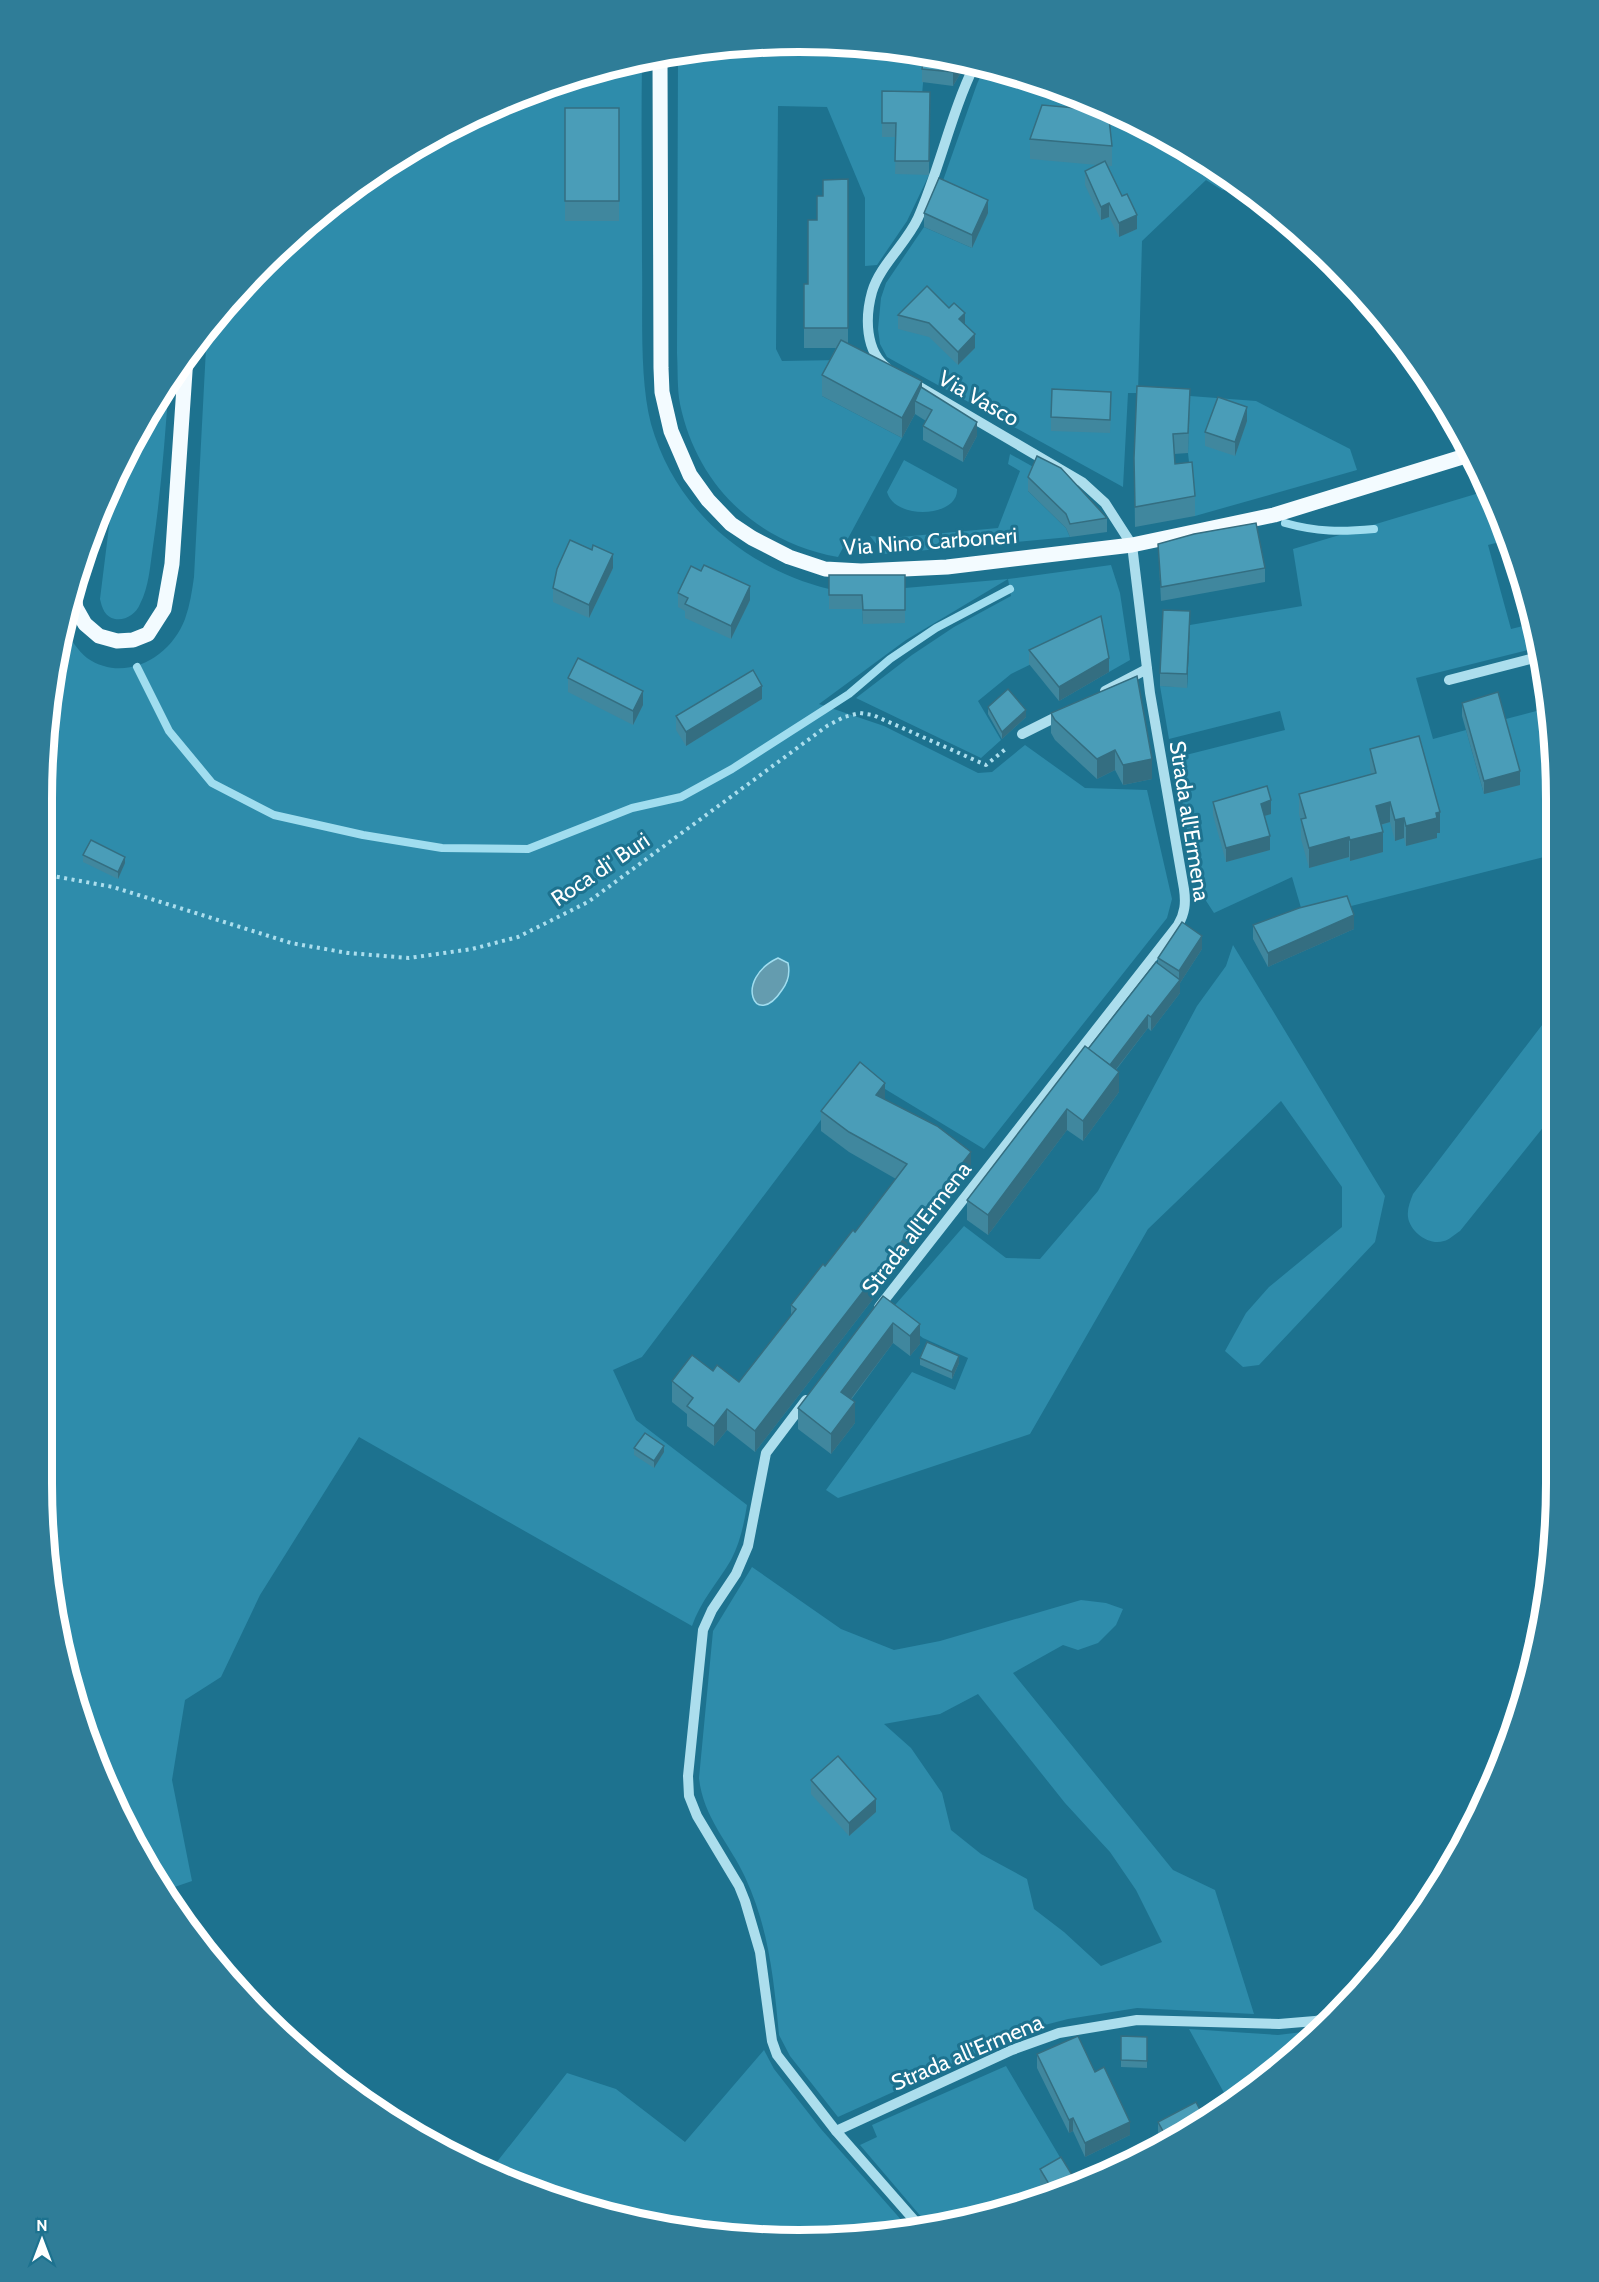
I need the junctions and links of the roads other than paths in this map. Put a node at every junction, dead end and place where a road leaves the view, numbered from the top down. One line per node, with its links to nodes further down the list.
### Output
1 (660, 66): 5 (main road, Via Nino Carboneri)
2 (971, 73): 5 (street, Via Vasco)
3 (185, 375): 6 (main road)
4 (1463, 457): 5 (main road, Via Nino Carboneri)
5 (1132, 545): 8 (street, Strada all'Ermena)
6 (77, 610)
7 (1533, 658): 9 (street)
8 (1147, 669): 10 (street); 13 (street, Strada all'Ermena)
9 (1449, 680)
10 (1097, 695)
11 (1067, 710): 12 (street)
12 (1022, 734)
13 (871, 1317)
14 (813, 1392): 16 (street)
15 (1318, 2020): 16 (street, Strada all'Ermena)
16 (836, 2132): 17 (street)
17 (914, 2220)

